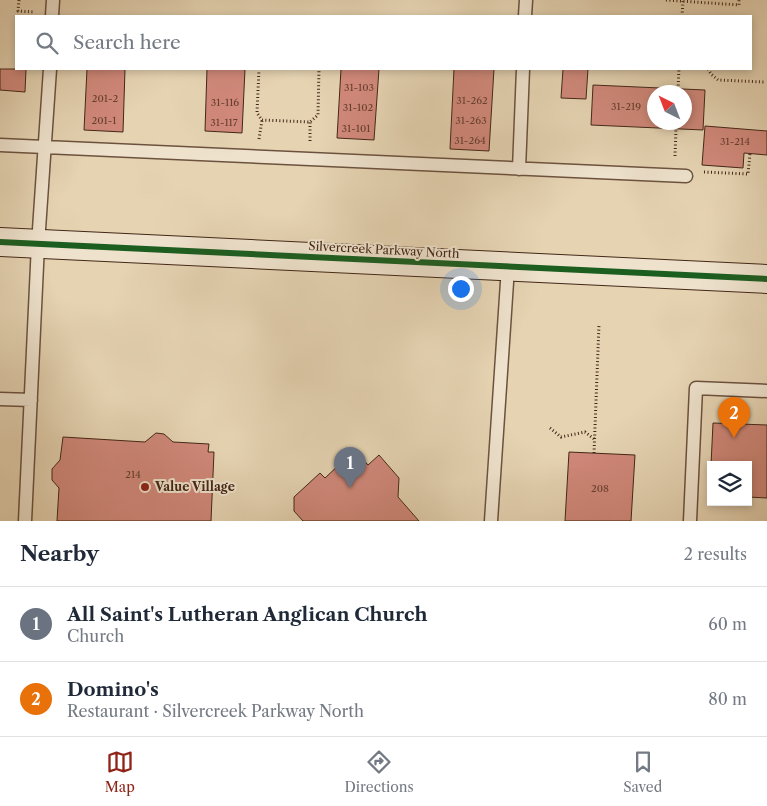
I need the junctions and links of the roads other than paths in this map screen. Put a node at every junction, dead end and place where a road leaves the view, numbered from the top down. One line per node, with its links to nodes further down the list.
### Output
1 (53, 0): 3 (lane)
2 (526, 0): 4 (lane)
3 (52, 15)
4 (525, 15)
5 (50, 70): 8 (lane)
6 (523, 70): 9 (lane)
7 (0, 145): 8 (lane)
8 (46, 147): 9 (lane); 12 (lane)
9 (519, 170): 10 (lane)
10 (680, 176)
11 (0, 242): 12 (main road, Silvercreek Parkway North)
12 (38, 244): 13 (main road, Silvercreek Parkway North); 17 (lane)
13 (508, 267): 14 (main road, Silvercreek Parkway North); 19 (lane)
14 (767, 279)
15 (767, 391): 20 (lane)
16 (0, 398): 17 (lane)
17 (31, 400): 18 (lane)
18 (25, 521)
19 (491, 521)
20 (690, 521)

